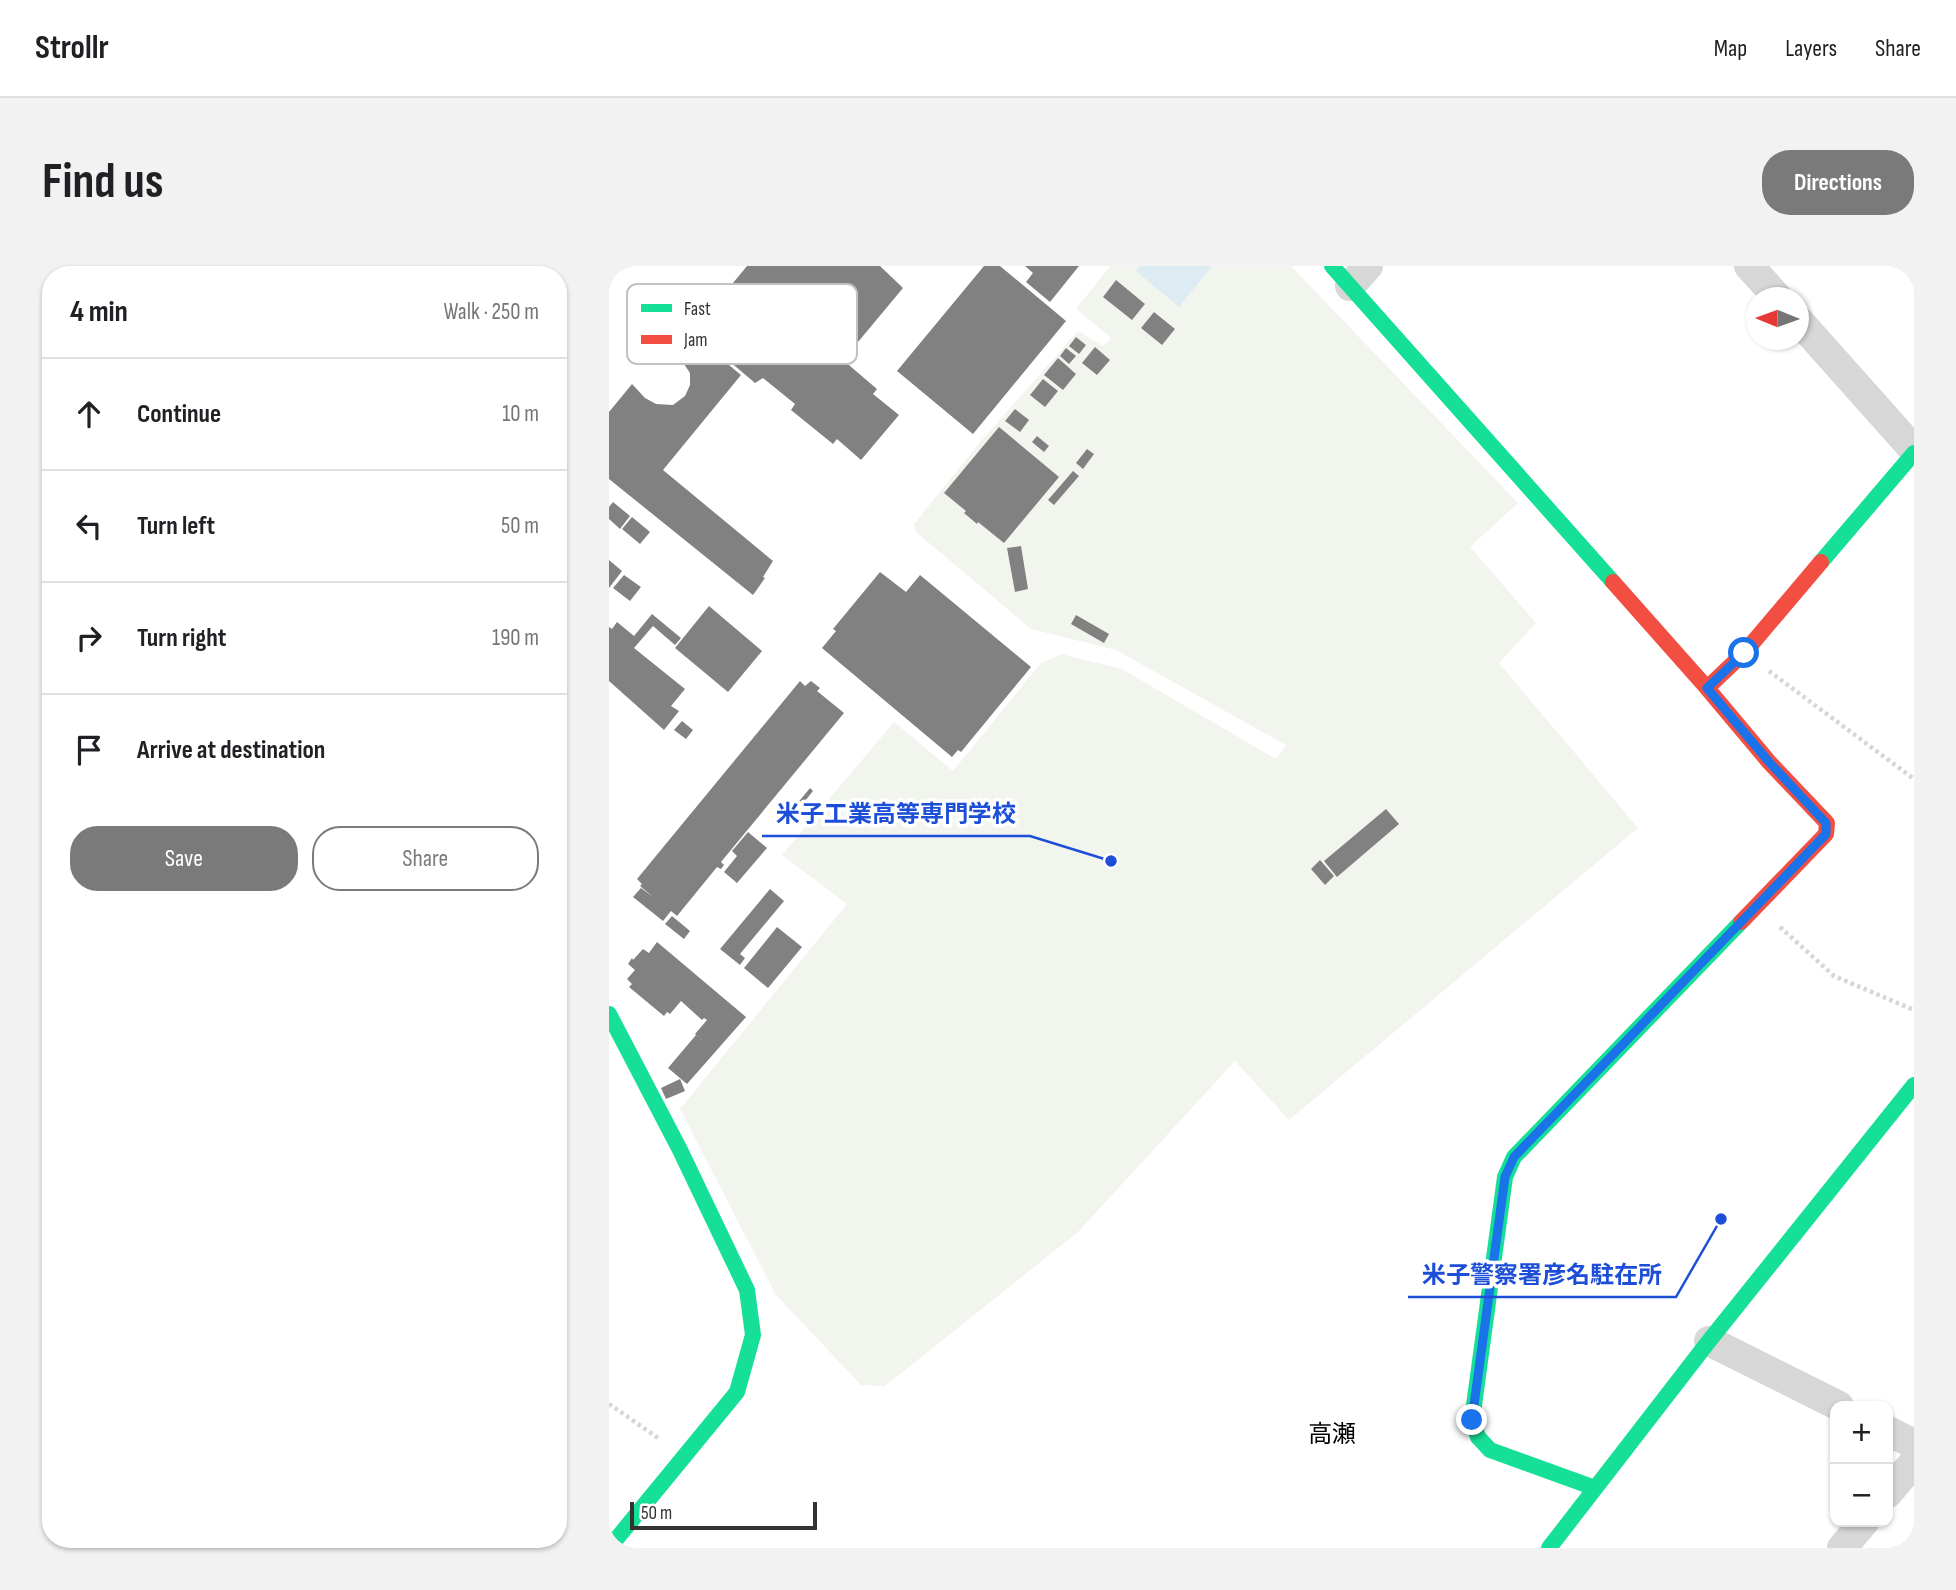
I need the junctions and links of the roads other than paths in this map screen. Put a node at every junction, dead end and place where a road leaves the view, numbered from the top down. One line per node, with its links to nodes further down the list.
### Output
1 (1749, 266): 3 (street)
2 (1350, 273): 6 (street)
3 (1767, 287)
4 (1809, 333): 5 (street)
5 (1914, 451): 6 (street)
6 (1707, 688): 15 (street)
7 (610, 1015): 18 (street)
8 (1910, 1097): 9 (street)
9 (1709, 1341): 10 (street); 15 (street)
10 (1830, 1402)
11 (1893, 1434): 12 (street)
12 (1914, 1444)
13 (1914, 1462): 14 (street)
14 (1893, 1487)
15 (1595, 1488): 17 (street)
16 (1860, 1527): 19 (street)
17 (1559, 1546)
18 (609, 1548)
19 (1842, 1548)

